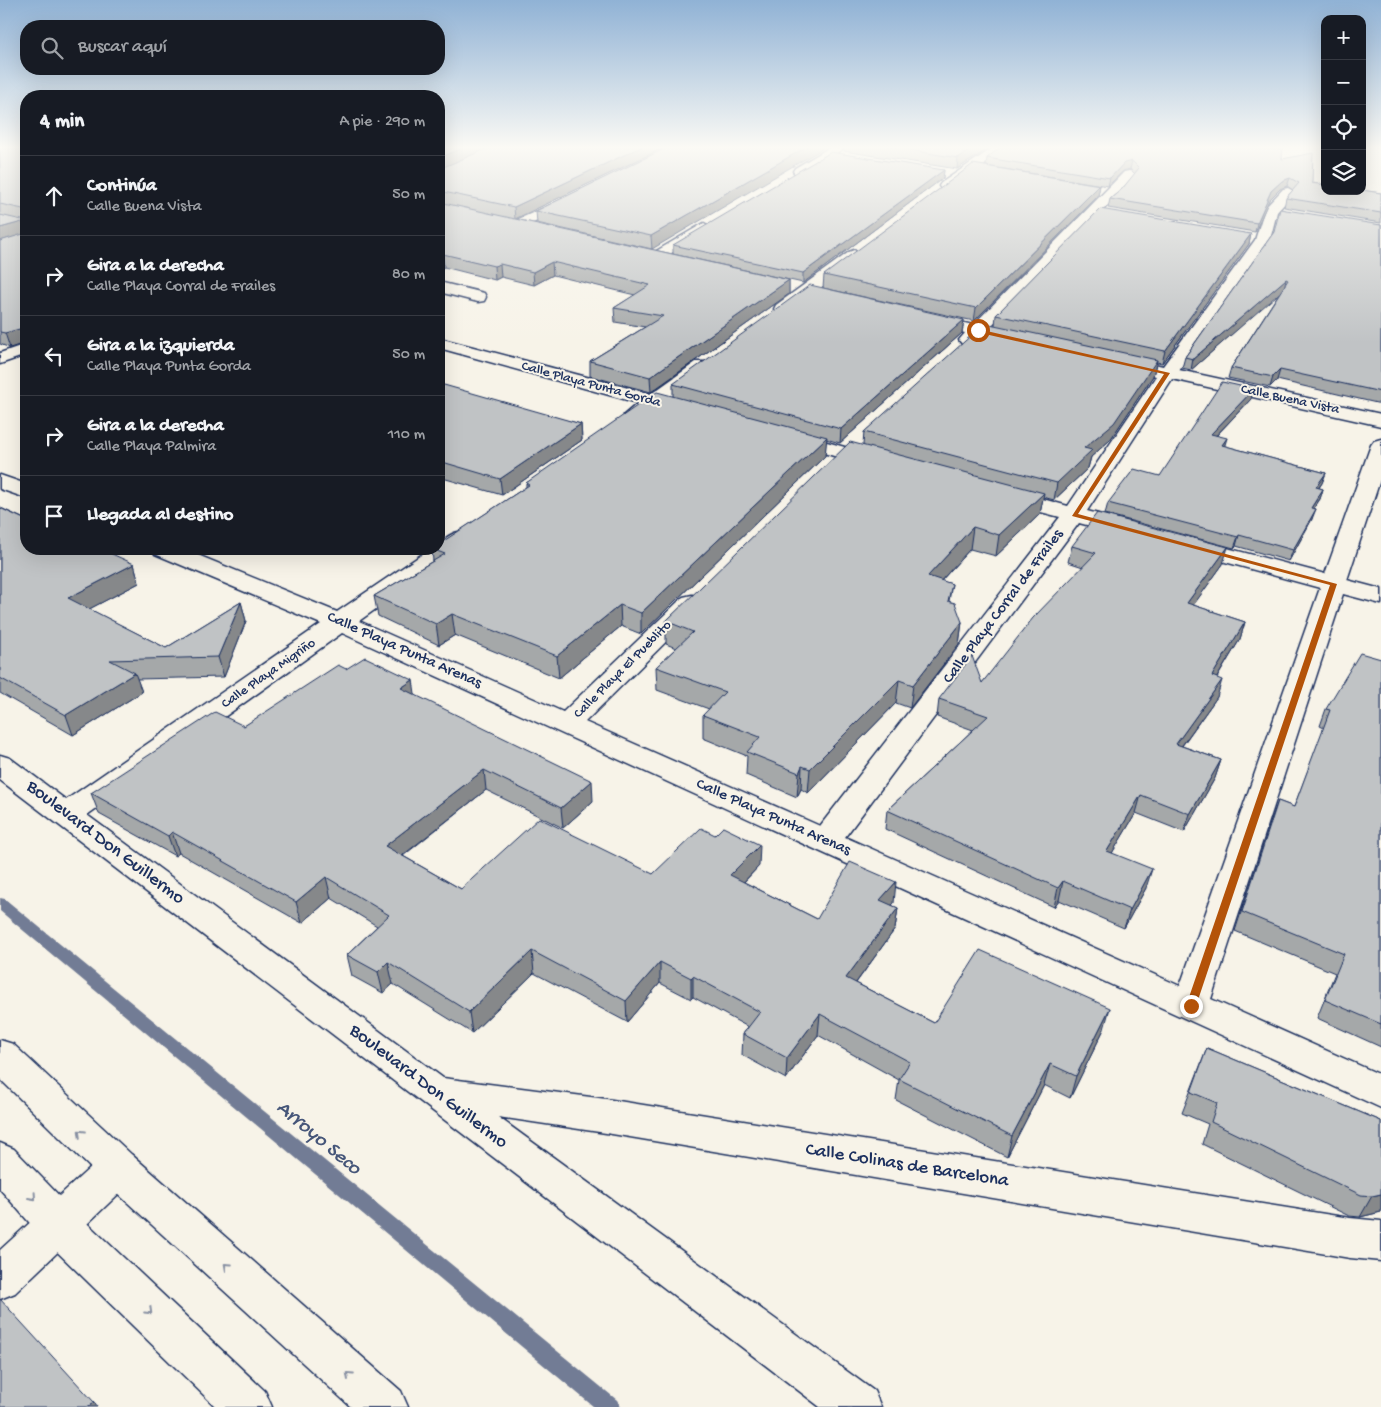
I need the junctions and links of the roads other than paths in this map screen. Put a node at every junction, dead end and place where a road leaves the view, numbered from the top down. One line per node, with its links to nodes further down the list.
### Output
1 (545, 212): 6 (street)
2 (1105, 212): 16 (street)
3 (1277, 212): 24 (street, Calle Playa Corral de Frailes)
4 (720, 218): 10 (street)
5 (500, 221): 6 (street)
6 (517, 225): 7 (street)
7 (544, 231)
8 (868, 245): 15 (street)
9 (635, 252): 10 (street)
10 (654, 257): 11 (street)
11 (682, 263)
12 (445, 288): 13 (street)
13 (478, 296)
14 (911, 315): 16 (street)
15 (766, 320)
16 (978, 330): 17 (street); 19 (street)
17 (1025, 341)
18 (445, 345): 25 (street, Calle Playa Punta Gorda)
19 (957, 350)
20 (20, 352): 23 (street)
21 (718, 355): 25 (street)
22 (1101, 358): 24 (street, Calle Buena Vista)
23 (0, 360)
24 (1167, 373): 27 (street, Calle Buena Vista); 35 (street, Calle Playa Corral de Frailes)
25 (654, 402): 26 (street, Calle Playa Punta Gorda); 28 (street)
26 (682, 409)
27 (1381, 420)
28 (614, 430)
29 (768, 432): 31 (street)
30 (1381, 445): 40 (street)
31 (901, 468)
32 (0, 481): 33 (street)
33 (20, 489)
34 (988, 491): 35 (street)
35 (1074, 514): 40 (street); 47 (street, Calle Playa Corral de Frailes)
36 (478, 526): 37 (street, Calle Playa Migriño)
37 (445, 550)
38 (178, 555): 43 (street, Calle Playa Punta Arenas)
39 (437, 555): 43 (street, Calle Playa Migriño)
40 (1334, 584): 42 (street); 48 (street)
41 (709, 585): 44 (street, Calle Playa El Pueblito)
42 (1381, 597)
43 (342, 623): 44 (street, Calle Playa Punta Arenas); 46 (street, Calle Playa Migriño)
44 (567, 724): 47 (street, Calle Playa Punta Arenas)
45 (0, 765): 46 (street, Boulevard Don Guillermo)
46 (67, 814): 50 (street, Boulevard Don Guillermo)
47 (825, 841): 48 (street, Calle Playa Punta Arenas)
48 (1191, 1006): 51 (street, Calle Playa Punta Arenas)
49 (0, 1055): 53 (street, one-way to 49)
50 (434, 1092): 55 (street, Calle Colinas de Barcelona); 59 (street, Boulevard Don Guillermo)
51 (1381, 1092)
52 (0, 1161): 54 (street, one-way to 54)
53 (118, 1168): 54 (street); 58 (street, one-way to 53)
54 (57, 1223): 56 (street); 57 (street, one-way to 57)
55 (1381, 1241)
56 (0, 1278)
57 (249, 1407)
58 (385, 1407)
59 (858, 1407)

